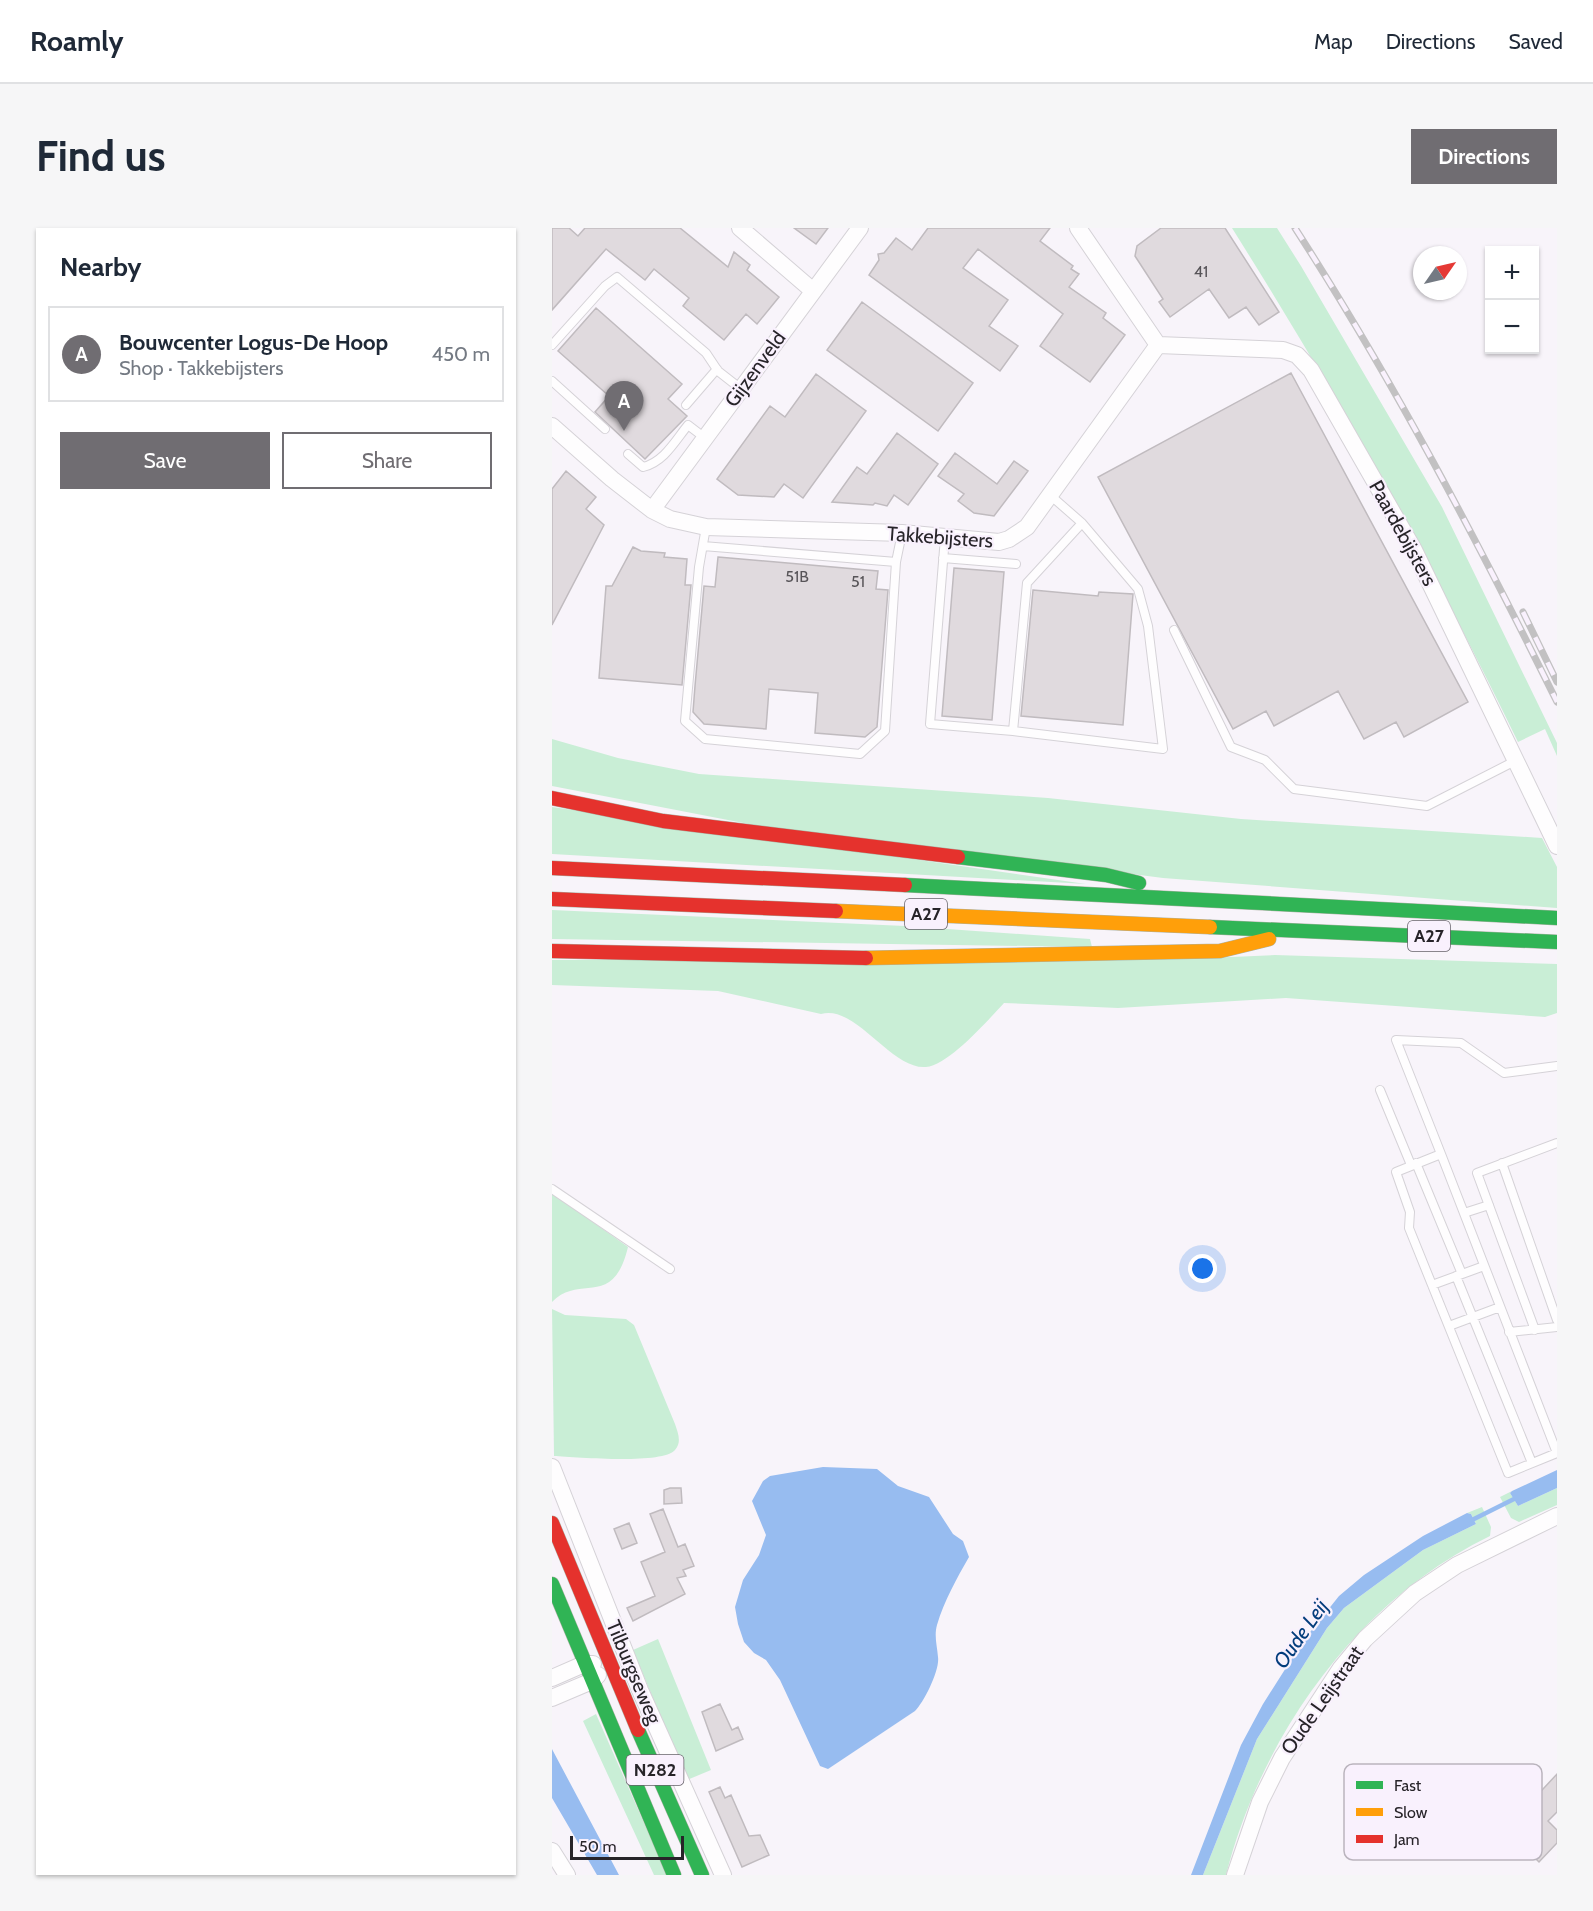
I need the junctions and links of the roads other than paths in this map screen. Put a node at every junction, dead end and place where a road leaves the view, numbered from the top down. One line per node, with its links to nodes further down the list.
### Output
1 (740, 228): 4 (street)
2 (860, 228): 4 (street, Gijzenveld)
3 (1078, 228): 6 (street)
4 (812, 290): 9 (street, Gijzenveld)
5 (552, 345): 7 (lane)
6 (1158, 345): 15 (street, Takkebijsters); 27 (street, Paardebijsters)
7 (717, 369): 9 (lane); 10 (lane)
8 (552, 381): 12 (lane)
9 (741, 388): 13 (street, Gijzenveld)
10 (686, 405)
11 (552, 426): 16 (street, Takkebijsters)
12 (605, 429)
13 (705, 438): 14 (lane); 16 (street, Gijzenveld)
14 (628, 454)
15 (1050, 495): 17 (lane); 20 (street, Takkebijsters)
16 (652, 510): 18 (street, Takkebijsters)
17 (1082, 523): 26 (lane); 26 (lane)
18 (706, 527): 19 (street, Takkebijsters); 21 (lane)
19 (902, 533): 20 (street, Takkebijsters); 23 (lane)
20 (945, 537): 22 (lane)
21 (703, 546): 23 (lane); 23 (lane)
22 (943, 558): 24 (lane); 26 (lane)
23 (896, 562)
24 (1016, 564)
25 (1174, 630): 27 (lane)
26 (1013, 731)
27 (1518, 760): 29 (street, Paardebijsters)
28 (552, 798): 32 (main road, A27)
29 (1557, 846)
30 (552, 868): 32 (main road, A27)
31 (552, 899): 34 (main road, A27)
32 (1224, 902): 33 (main road, A27)
33 (1557, 918)
34 (1301, 931): 35 (main road, A27); 36 (main road, A27)
35 (1557, 942)
36 (552, 951)
37 (1557, 1065): 40 (lane)
38 (1380, 1090): 42 (lane)
39 (1557, 1143): 41 (lane)
40 (1441, 1154): 42 (lane); 45 (lane)
41 (1502, 1163): 44 (lane); 50 (lane)
42 (1414, 1164): 48 (lane); 49 (lane)
43 (552, 1189): 47 (lane)
44 (1489, 1205): 45 (lane); 56 (lane)
45 (1464, 1214): 46 (lane)
46 (1484, 1266): 48 (lane); 51 (lane)
47 (670, 1269)
48 (1459, 1275): 49 (lane); 52 (lane)
49 (1432, 1285): 54 (lane)
50 (1554, 1300): 53 (lane)
51 (1500, 1307): 52 (lane); 57 (lane)
52 (1473, 1317): 54 (lane); 58 (lane)
53 (1557, 1320)
54 (1449, 1326): 58 (lane)
55 (1557, 1327): 56 (lane)
56 (1535, 1330): 57 (lane)
57 (1509, 1332): 58 (lane)
58 (1532, 1463)
59 (552, 1467): 72 (street, Tilburgseweg)
60 (1557, 1516): 73 (street, Oude Leijstraat)
61 (552, 1524): 64 (main road, Tilburgseweg / N282)
62 (552, 1584): 63 (main road, N282)
63 (584, 1664): 64 (street); 65 (street); 66 (main road, N282)
64 (609, 1664): 66 (street); 71 (main road, Tilburgseweg / N282)
65 (552, 1678)
66 (592, 1681): 67 (street); 70 (main road, N282)
67 (552, 1698)
68 (552, 1851): 69 (street)
69 (567, 1875)
70 (674, 1875)
71 (702, 1875)
72 (723, 1875)
73 (1235, 1875)

